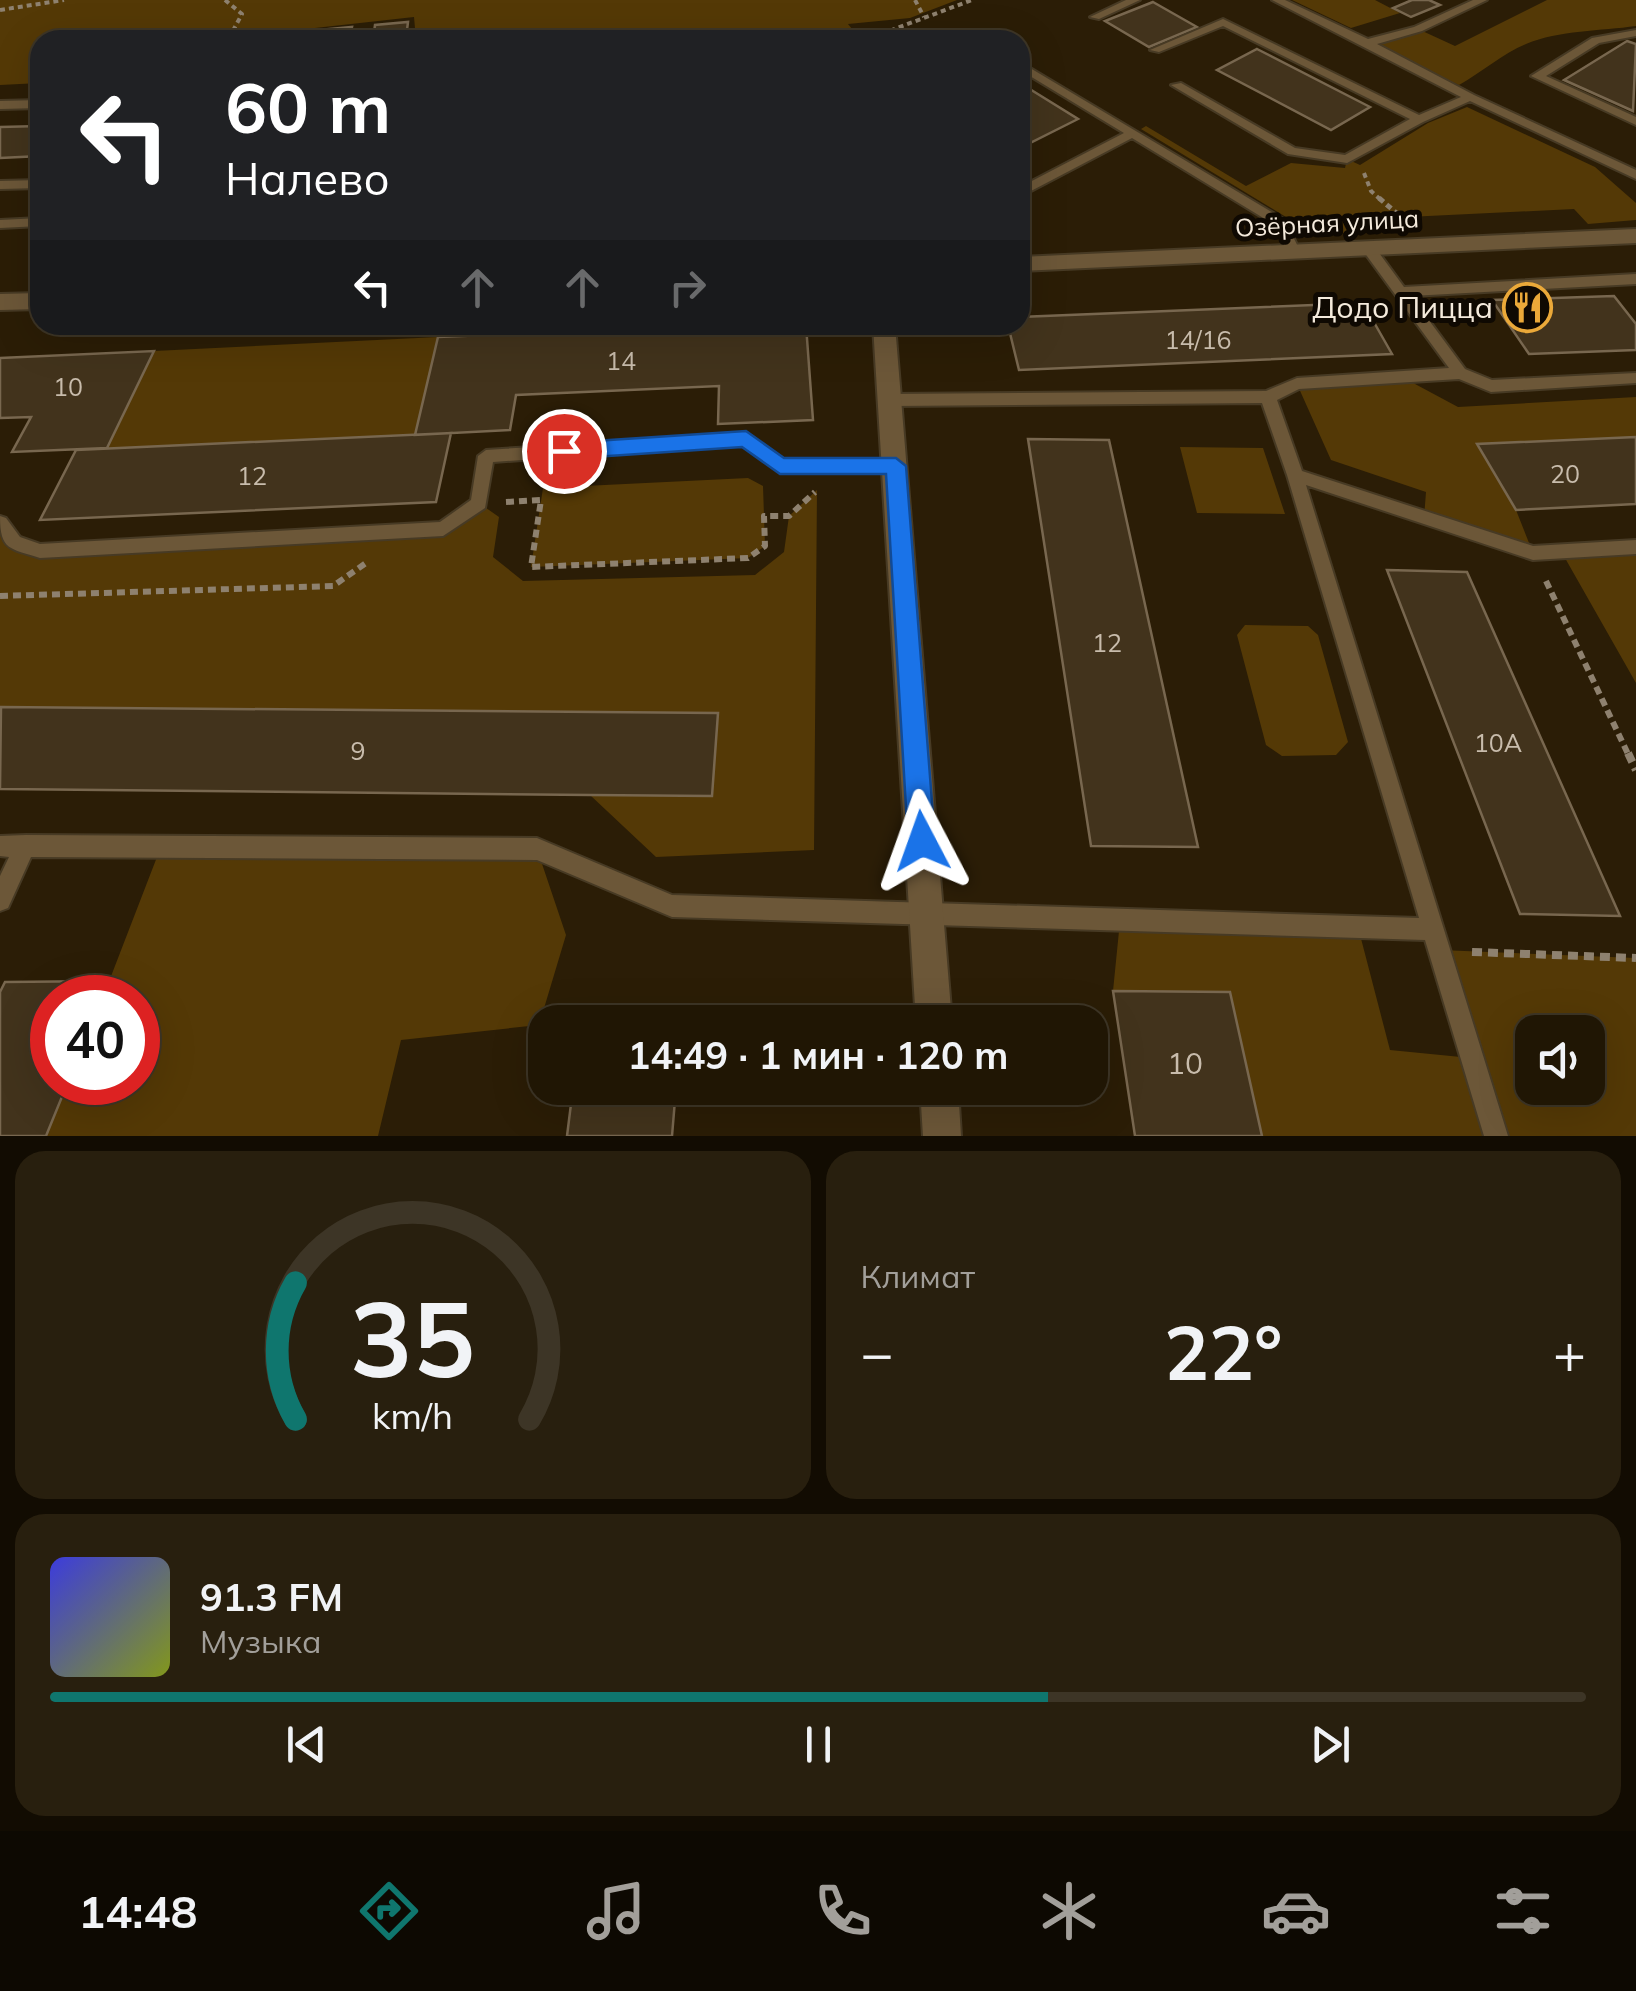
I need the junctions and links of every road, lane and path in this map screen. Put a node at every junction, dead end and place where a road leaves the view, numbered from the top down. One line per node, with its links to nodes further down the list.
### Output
1 (64, 0): 8 (path)
2 (225, 0): 11 (path)
3 (915, 0): 9 (path)
4 (972, 0): 9 (path)
5 (1135, 0): 10 (lane)
6 (1277, 0): 14 (lane)
7 (1482, 0): 14 (lane)
8 (0, 10)
9 (924, 17): 12 (path)
10 (1095, 17)
11 (233, 30)
12 (890, 30)
13 (1636, 33): 22 (lane)
14 (1367, 43): 18 (lane)
15 (1155, 50): 21 (lane)
16 (1030, 71): 23 (lane)
17 (1177, 86): 24 (lane)
18 (1470, 97): 21 (lane); 25 (lane)
19 (30, 104): 20 (lane)
20 (0, 106)
21 (1419, 119): 24 (lane)
22 (1636, 121)
23 (1133, 133): 28 (lane); 34 (lane)
24 (1347, 160): 29 (path)
25 (1636, 175)
26 (30, 184): 27 (lane)
27 (0, 186)
28 (1030, 187)
29 (1401, 217)
30 (30, 222): 31 (lane)
31 (0, 224)
32 (1636, 236): 33 (street, Озёрная улица)
33 (1369, 249): 34 (street, Озёрная улица); 37 (lane)
34 (1294, 253): 35 (street, Озёрная улица)
35 (1030, 264)
36 (1636, 279): 37 (lane)
37 (1401, 292): 41 (lane)
38 (30, 301): 39 (street)
39 (0, 302)
40 (885, 335): 44 (street)
41 (1460, 373): 42 (lane); 43 (lane)
42 (1636, 378)
43 (1268, 397): 44 (lane); 47 (lane)
44 (891, 400): 46 (street)
45 (816, 466): 46 (lane); 48 (lane); 48 (path)
46 (896, 466): 58 (street)
47 (1295, 475): 51 (lane); 59 (lane)
48 (480, 504): 49 (lane)
49 (0, 523)
50 (1636, 547): 51 (lane)
51 (1533, 553): 54 (path)
52 (332, 586): 53 (path)
53 (0, 596)
54 (1636, 770)
55 (26, 845): 56 (lane); 57 (lane); 58 (lane)
56 (0, 846)
57 (0, 900)
58 (927, 916): 59 (lane); 61 (street)
59 (1436, 940): 60 (path); 64 (lane)
60 (1636, 958)
61 (933, 1005)
62 (940, 1105): 63 (street)
63 (942, 1136)
64 (1496, 1136)

